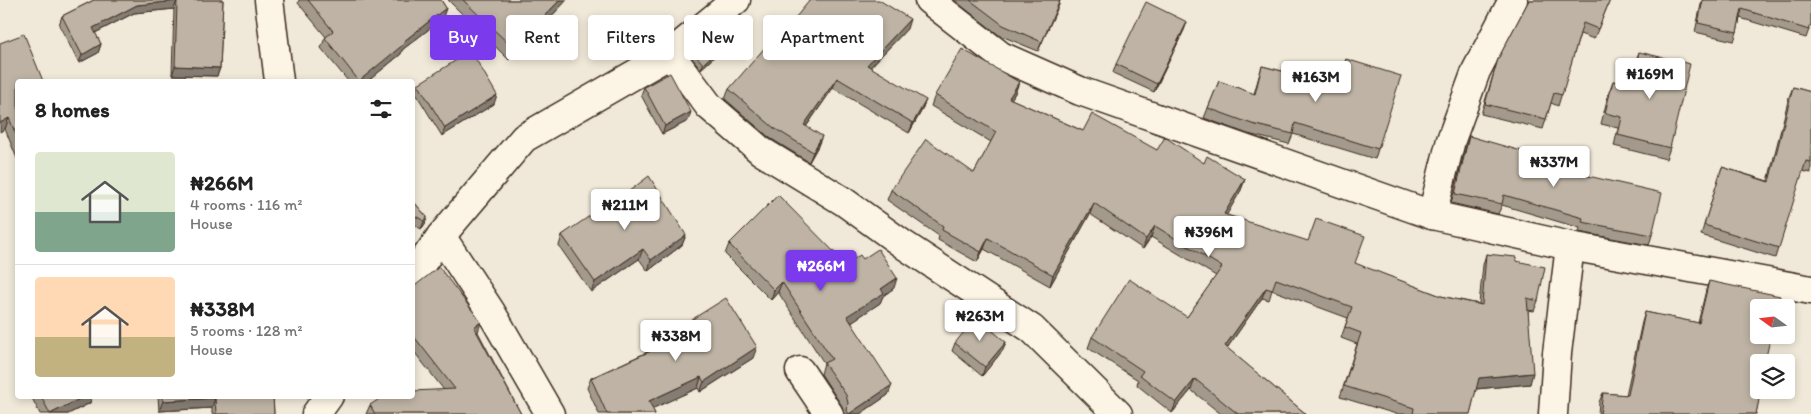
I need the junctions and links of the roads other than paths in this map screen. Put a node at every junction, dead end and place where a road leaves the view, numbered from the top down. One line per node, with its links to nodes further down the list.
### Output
1 (269, 0): 8 (street)
2 (736, 0): 5 (street)
3 (929, 0): 9 (street)
4 (1513, 0): 9 (street)
5 (674, 51)
6 (674, 59): 17 (street)
7 (660, 60): 10 (street)
8 (279, 79)
9 (1432, 215): 11 (street)
10 (442, 236): 12 (street); 15 (street)
11 (1570, 246): 13 (street); 18 (street)
12 (415, 273)
13 (1811, 290)
14 (800, 370): 16 (street)
15 (550, 414)
16 (829, 414)
17 (1118, 414)
18 (1553, 414)

